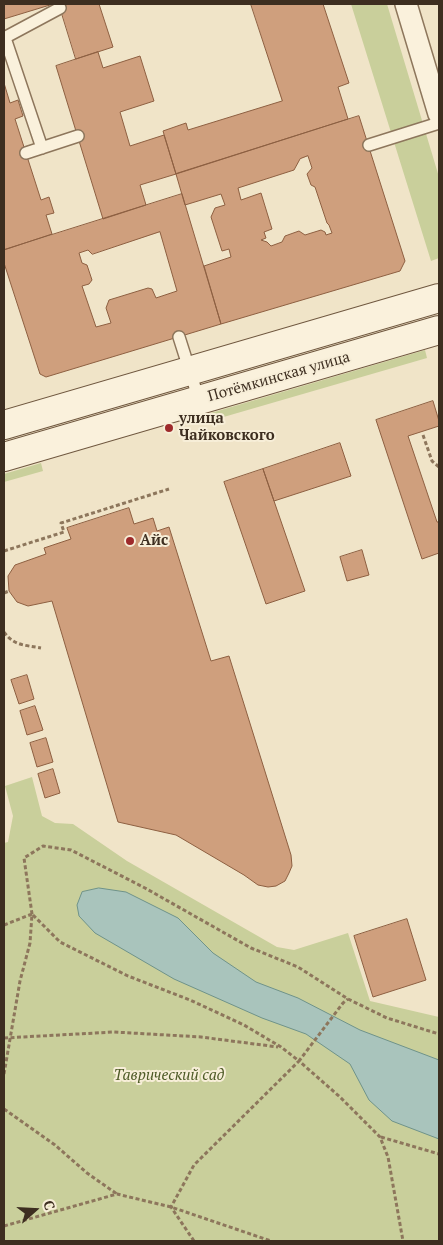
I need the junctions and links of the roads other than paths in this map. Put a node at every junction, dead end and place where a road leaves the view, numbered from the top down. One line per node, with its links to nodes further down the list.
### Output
1 (406, 4): 4 (street)
2 (60, 8): 3 (lane)
3 (5, 38): 9 (lane)
4 (436, 91): 5 (street)
5 (439, 114)
6 (439, 123): 8 (lane)
7 (78, 136): 9 (lane)
8 (369, 145)
9 (42, 148): 10 (lane)
10 (26, 153)
11 (439, 298): 14 (street, Потёмкинская улица)
12 (439, 330): 15 (street, Потёмкинская улица)
13 (179, 337): 14 (lane)
14 (190, 371): 15 (lane); 16 (street, Потёмкинская улица)
15 (200, 400): 17 (street, Потёмкинская улица)
16 (4, 425)
17 (4, 455)

